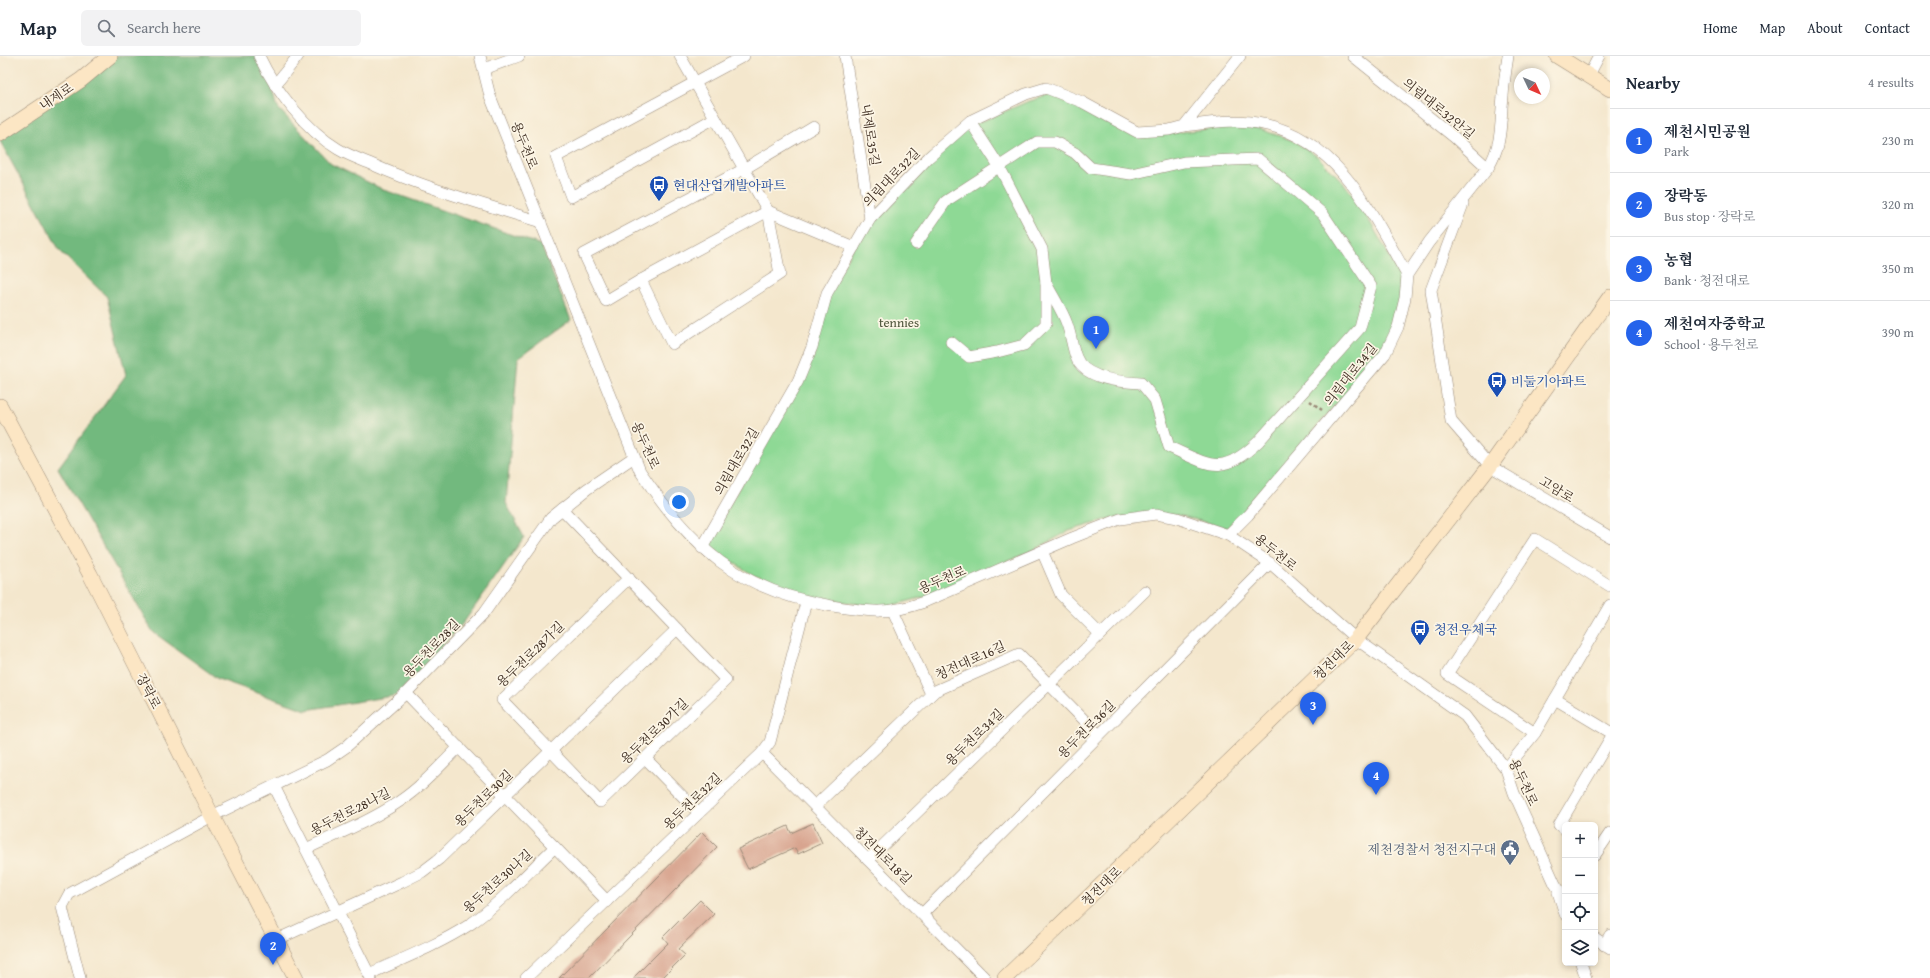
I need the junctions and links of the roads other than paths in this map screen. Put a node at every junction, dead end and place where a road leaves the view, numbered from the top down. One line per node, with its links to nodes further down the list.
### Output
1 (110, 56): 22 (street, 내제로)
2 (259, 56): 17 (street)
3 (298, 56): 17 (street)
4 (480, 56): 14 (street, 용두천로)
5 (519, 56): 14 (street)
6 (680, 56): 15 (street)
7 (744, 56): 15 (street)
8 (844, 56): 28 (street, 내제로35길)
9 (1240, 56): 20 (street)
10 (1353, 56): 24 (street, 의림대로32안길)
11 (1508, 56): 24 (street, 의림대로34길)
12 (1557, 56): 16 (street)
13 (1599, 56): 16 (street)
14 (484, 69): 29 (street, 용두천로)
15 (696, 83): 18 (street); 18 (street)
16 (1602, 83)
17 (275, 85): 29 (street)
18 (715, 118): 25 (street)
19 (970, 121): 20 (street, 의림대로32길); 23 (street); 28 (street, 의림대로32길)
20 (1184, 126): 32 (street, 의림대로32길)
21 (814, 127): 25 (street)
22 (0, 134)
23 (999, 166): 30 (street); 34 (street); 34 (street)
24 (1488, 168): 26 (street, 의림대로34길)
25 (744, 169): 27 (street); 33 (street)
26 (1466, 195): 32 (street, 의림대로34길); 39 (street, 고암로)
27 (768, 211): 31 (street); 33 (street); 33 (street)
28 (870, 219): 31 (street, 의림대로32길)
29 (541, 222): 38 (street, 용두천로)
30 (916, 244)
31 (854, 247): 43 (street, 의림대로32길)
32 (1407, 275): 41 (street, 의림대로34길)
33 (641, 280)
34 (1046, 283): 36 (street)
35 (1610, 297): 39 (street, 청전대로)
36 (951, 342)
37 (0, 406): 72 (street, 장락로)
38 (634, 457): 40 (street, 용두천로28길); 43 (street, 용두천로)
39 (1490, 466): 42 (street, 고암로); 54 (street, 청전대로)
40 (562, 509): 46 (street); 56 (street, 용두천로28길)
41 (1228, 535): 44 (street, 용두천로); 45 (street, 용두천로)
42 (1610, 537)
43 (702, 548): 49 (street, 용두천로)
44 (1042, 551): 51 (street, 용두천로); 53 (street)
45 (1270, 563): 54 (street, 용두천로); 61 (street, 용두천로36길)
46 (629, 578): 52 (street); 64 (street, 용두천로28가길)
47 (1610, 586): 60 (street)
48 (1145, 590): 53 (street, 용두천로34길)
49 (806, 602): 51 (street, 용두천로); 65 (street, 용두천로32길)
50 (1610, 605): 58 (street)
51 (893, 611): 57 (street)
52 (677, 629): 64 (street, 용두천로30길); 66 (street, 용두천로30가길)
53 (1100, 634): 55 (street, 용두천로34길)
54 (1356, 639): 67 (street, 용두천로); 94 (street, 청전대로)
55 (1049, 684): 57 (street, 청전대로16길); 61 (street, 청전대로16길); 78 (street, 용두천로34길)
56 (406, 693): 63 (street); 68 (street, 용두천로28길)
57 (931, 694): 70 (street, 청전대로16길)
58 (1555, 699): 59 (street); 60 (street)
59 (1610, 732)
60 (1535, 733): 67 (street)
61 (1099, 735): 84 (street, 용두천로36길)
62 (1610, 739): 73 (street)
63 (459, 747): 69 (street); 76 (street, 용두천로28나길)
64 (551, 751): 66 (street, 용두천로30가길); 69 (street, 용두천로30길)
65 (762, 753): 70 (street, 청전대로18길); 71 (street, 용두천로32길)
66 (645, 758): 71 (street)
67 (1506, 769): 79 (street, 용두천로)
68 (274, 786): 72 (street, 용두천로28길); 76 (street)
69 (506, 796): 75 (street); 83 (street, 용두천로30길)
70 (815, 806): 78 (street, 청전대로18길)
71 (699, 813): 81 (street, 용두천로32길)
72 (212, 816): 86 (street, 장락로); 90 (street, 용두천로28길)
73 (1562, 828)
74 (1610, 833): 77 (street)
75 (555, 847): 81 (street); 89 (street, 용두천로30나길)
76 (306, 849): 83 (street)
77 (1598, 851)
78 (868, 860): 84 (street, 청전대로18길)
79 (1555, 884): 80 (street, 용두천로); 82 (street)
80 (1562, 894)
81 (607, 901): 92 (street, 용두천로32길)
82 (1562, 905)
83 (338, 911): 86 (street, 용두천로30길); 89 (street)
84 (922, 914): 93 (street, 청전대로18길)
85 (1598, 939): 87 (street)
86 (276, 940): 91 (street, 장락로)
87 (1608, 943)
88 (1582, 966): 95 (street)
89 (370, 976)
90 (80, 978)
91 (296, 978)
92 (526, 978)
93 (985, 978)
94 (1005, 978)
95 (1586, 978)

